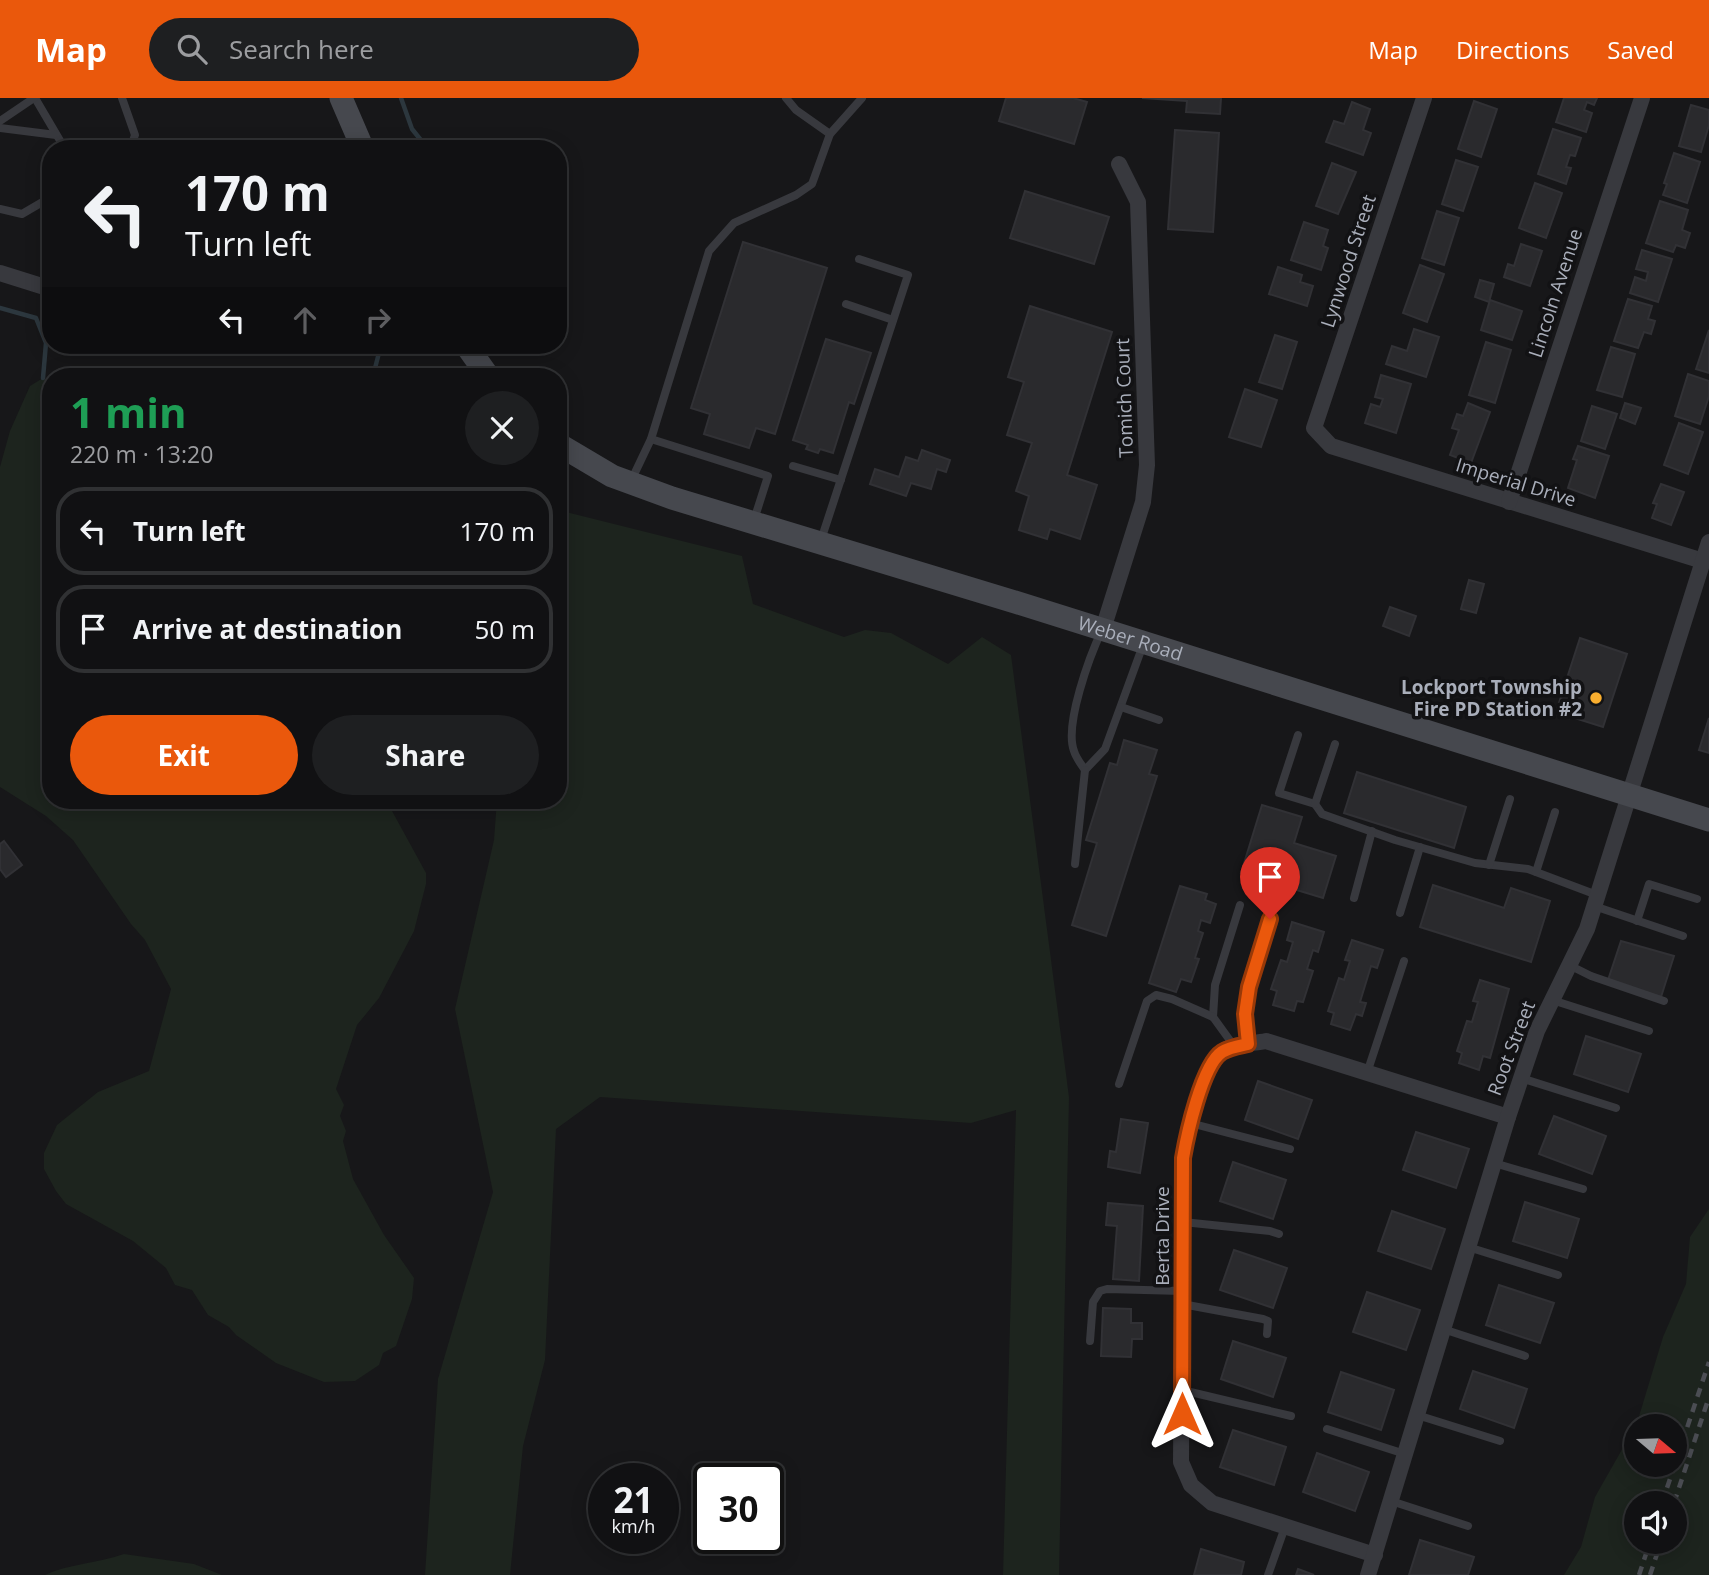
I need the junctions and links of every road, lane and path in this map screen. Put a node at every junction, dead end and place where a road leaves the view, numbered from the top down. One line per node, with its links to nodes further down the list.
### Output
1 (34, 98): 8 (lane); 11 (lane)
2 (122, 98): 13 (lane)
3 (341, 98): 14 (main road)
4 (786, 98): 10 (lane)
5 (862, 98): 10 (lane)
6 (1424, 98): 23 (street, Lynwood Street)
7 (1642, 98): 29 (street, Lincoln Avenue)
8 (0, 121)
9 (0, 128): 11 (lane)
10 (830, 134): 24 (lane)
11 (56, 135): 12 (lane)
12 (59, 140)
13 (133, 140)
14 (359, 140)
15 (1119, 164): 34 (street, Tomich Court)
16 (42, 202): 17 (lane)
17 (0, 209)
18 (859, 259): 22 (lane)
19 (0, 273): 20 (street)
20 (42, 286)
21 (846, 304): 22 (lane)
22 (893, 320): 27 (lane)
23 (1321, 435): 29 (street, Imperial Drive)
24 (652, 439): 28 (lane); 30 (lane)
25 (567, 449): 28 (main road, Weber Road)
26 (793, 466): 27 (lane)
27 (841, 480): 32 (lane)
28 (630, 482): 30 (main road, Weber Road)
29 (1509, 502): 33 (street, Imperial Drive)
30 (754, 523): 32 (main road, Weber Road)
31 (1709, 542): 33 (street, Root Street)
32 (820, 543): 34 (main road, Weber Road)
33 (1703, 561): 41 (street, Root Street)
34 (1103, 629): 35 (main road, Weber Road); 40 (lane)
35 (1143, 642): 36 (lane); 41 (main road, Weber Road)
36 (1121, 707): 37 (lane); 40 (lane)
37 (1159, 720)
38 (1298, 735): 43 (lane)
39 (1335, 744): 43 (lane)
40 (1085, 770): 48 (lane)
41 (1628, 796): 45 (main road, Weber Road); 53 (street, Root Street)
42 (1510, 799): 49 (lane)
43 (1315, 804): 46 (lane)
44 (1555, 812): 50 (lane)
45 (1709, 820)
46 (1372, 831): 47 (lane); 51 (lane)
47 (1420, 847): 49 (lane); 55 (lane)
48 (1075, 864)
49 (1489, 865): 50 (lane)
50 (1536, 872): 53 (lane)
51 (1354, 898)
52 (1697, 899): 57 (lane)
53 (1596, 900): 57 (lane); 60 (street, Root Street)
54 (1240, 905): 63 (lane)
55 (1400, 913)
56 (1270, 919): 65 (lane)
57 (1637, 920): 58 (lane)
58 (1683, 936)
59 (1404, 961): 66 (lane)
60 (1569, 965): 61 (street, Root Street); 62 (lane)
61 (1552, 1000): 64 (lane); 67 (street, Root Street)
62 (1664, 1001)
63 (1213, 1017): 65 (lane); 68 (lane)
64 (1649, 1031)
65 (1241, 1045): 66 (street); 71 (street, Berta Drive)
66 (1367, 1073): 70 (street)
67 (1521, 1077): 69 (lane); 70 (street, Root Street)
68 (1119, 1084)
69 (1616, 1108)
70 (1508, 1117): 73 (street, Root Street)
71 (1190, 1123): 72 (lane); 75 (street, Berta Drive)
72 (1290, 1149)
73 (1494, 1163): 74 (lane); 77 (street, Root Street)
74 (1583, 1189)
75 (1183, 1222): 76 (lane); 79 (street, Berta Drive)
76 (1279, 1234)
77 (1468, 1247): 78 (lane); 80 (street, Root Street)
78 (1558, 1275)
79 (1182, 1298): 81 (lane); 82 (lane); 84 (street, Berta Drive)
80 (1443, 1329): 83 (lane); 85 (street, Root Street)
81 (1266, 1334)
82 (1090, 1341)
83 (1525, 1356)
84 (1182, 1390): 86 (lane); 92 (street, Berta Drive)
85 (1417, 1415): 88 (lane); 89 (street, Root Street)
86 (1291, 1416)
87 (1327, 1429): 89 (lane)
88 (1500, 1441)
89 (1405, 1454): 90 (street, Root Street)
90 (1391, 1501): 91 (lane); 93 (street, Root Street)
91 (1468, 1526)
92 (1285, 1527): 93 (street, Berta Drive); 94 (lane)
93 (1375, 1555): 95 (street, Root Street)
94 (1268, 1575)
95 (1368, 1575)

